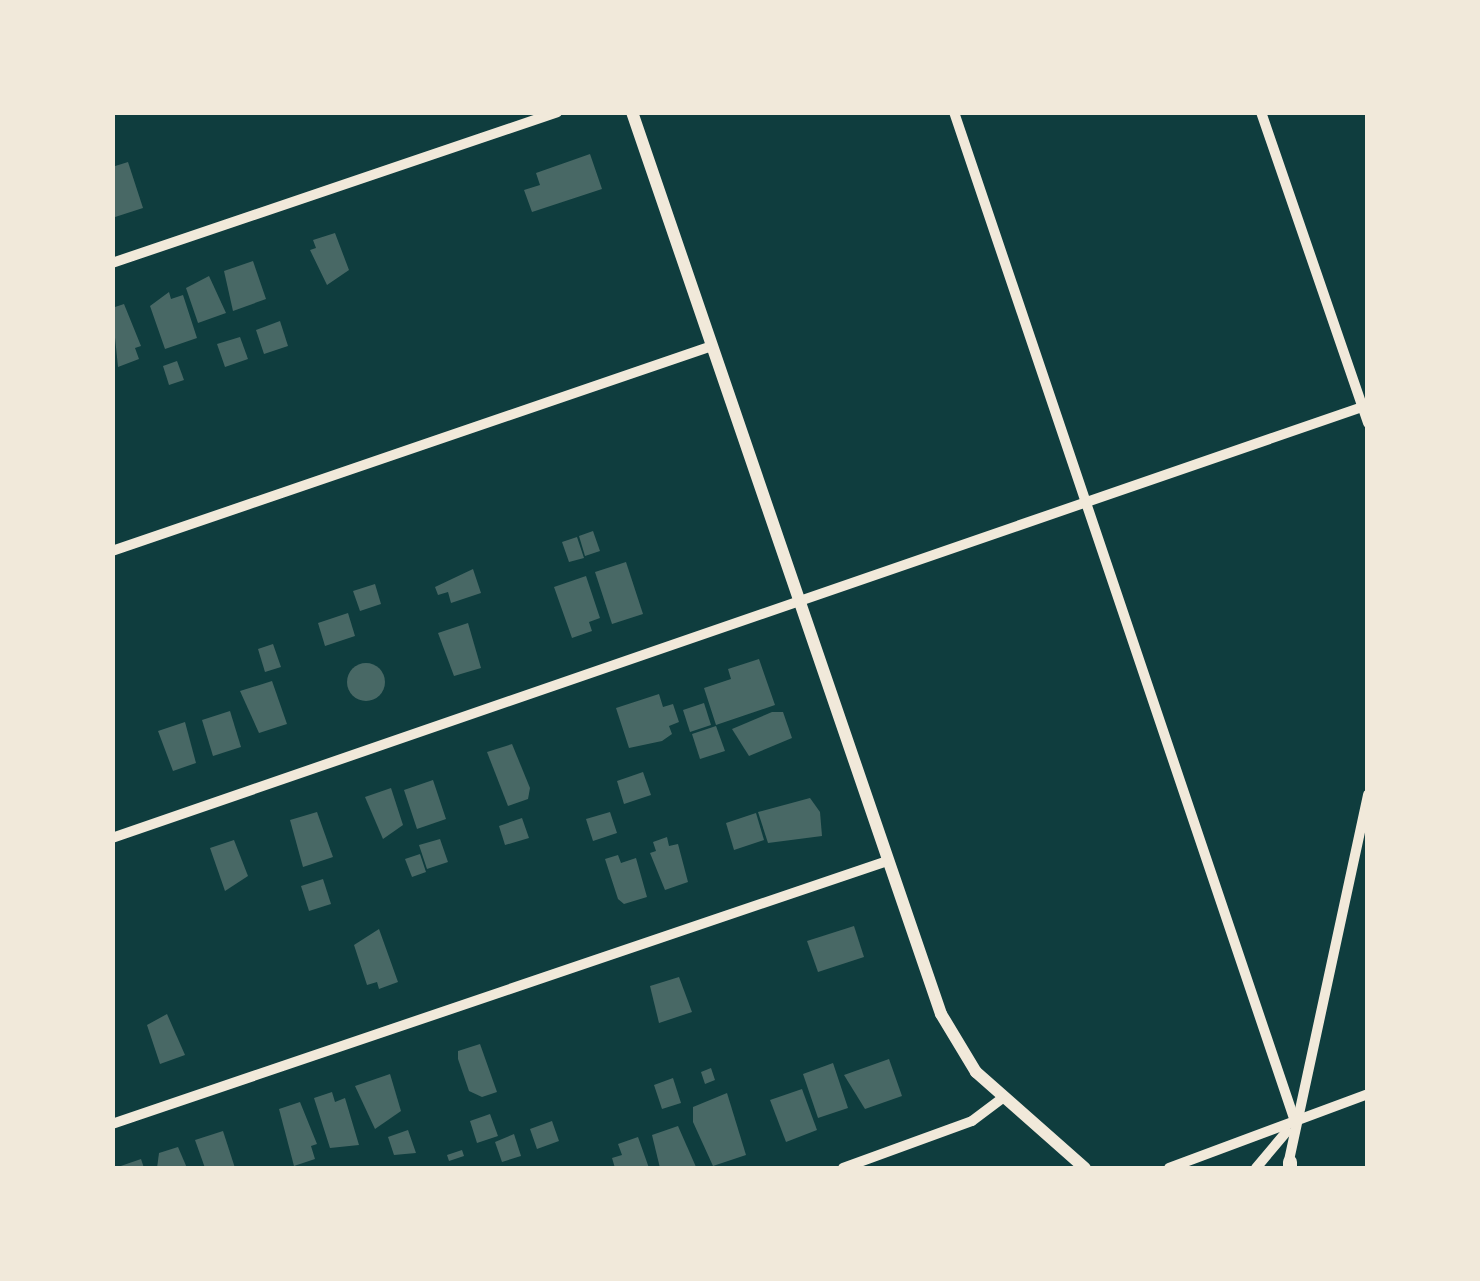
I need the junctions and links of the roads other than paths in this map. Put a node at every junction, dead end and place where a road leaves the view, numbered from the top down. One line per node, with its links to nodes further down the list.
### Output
1 (557, 112): 5 (street)
2 (632, 112): 6 (street)
3 (954, 112): 9 (street)
4 (1261, 112): 7 (street)
5 (112, 263)
6 (712, 346): 10 (street); 11 (street)
7 (1365, 406): 8 (street); 9 (street)
8 (1368, 423)
9 (1086, 502): 11 (street); 18 (street)
10 (112, 551)
11 (800, 604): 13 (street); 14 (street)
12 (1368, 796): 18 (street)
13 (112, 838)
14 (888, 861): 16 (street); 17 (street)
15 (1368, 1094): 18 (street)
16 (1004, 1098): 20 (street); 21 (street)
17 (112, 1124)
18 (1296, 1124): 19 (street); 22 (street); 23 (street)
19 (1289, 1166)
20 (842, 1168)
21 (1085, 1168)
22 (1169, 1168)
23 (1256, 1168)

